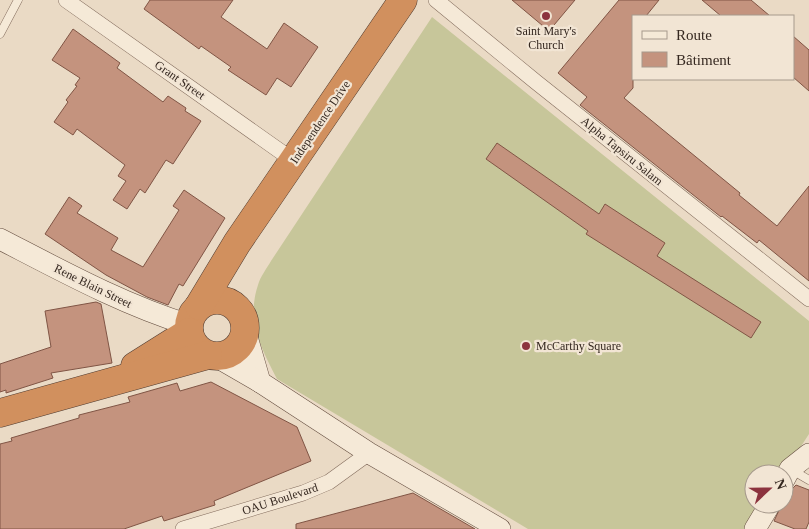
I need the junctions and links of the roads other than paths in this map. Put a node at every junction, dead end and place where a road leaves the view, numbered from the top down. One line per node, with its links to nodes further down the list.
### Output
1 (18, 0): 5 (lane)
2 (66, 0): 6 (street, Grant Street)
3 (402, 0): 6 (highway, Independence Drive)
4 (436, 0): 9 (street, Alpha Tapsiru Salam)
5 (0, 34)
6 (294, 161): 8 (highway, Independence Drive)
7 (0, 239): 11 (street, Rene Blain Street)
8 (238, 243): 10 (highway); 11 (highway, Independence Drive)
9 (809, 300)
10 (231, 304): 11 (highway); 12 (highway)
11 (192, 321): 13 (highway); 14 (highway)
12 (245, 330): 13 (highway); 15 (street)
13 (212, 356): 14 (highway); 15 (street)
14 (112, 380): 16 (highway)
15 (260, 382): 17 (street)
16 (0, 413)
17 (369, 453): 23 (street, OAU Boulevard); 24 (street)
18 (809, 454): 19 (street)
19 (794, 468)
20 (794, 477): 21 (lane)
21 (809, 480)
22 (764, 514): 25 (street)
23 (183, 529)
24 (500, 529)
25 (755, 529)

